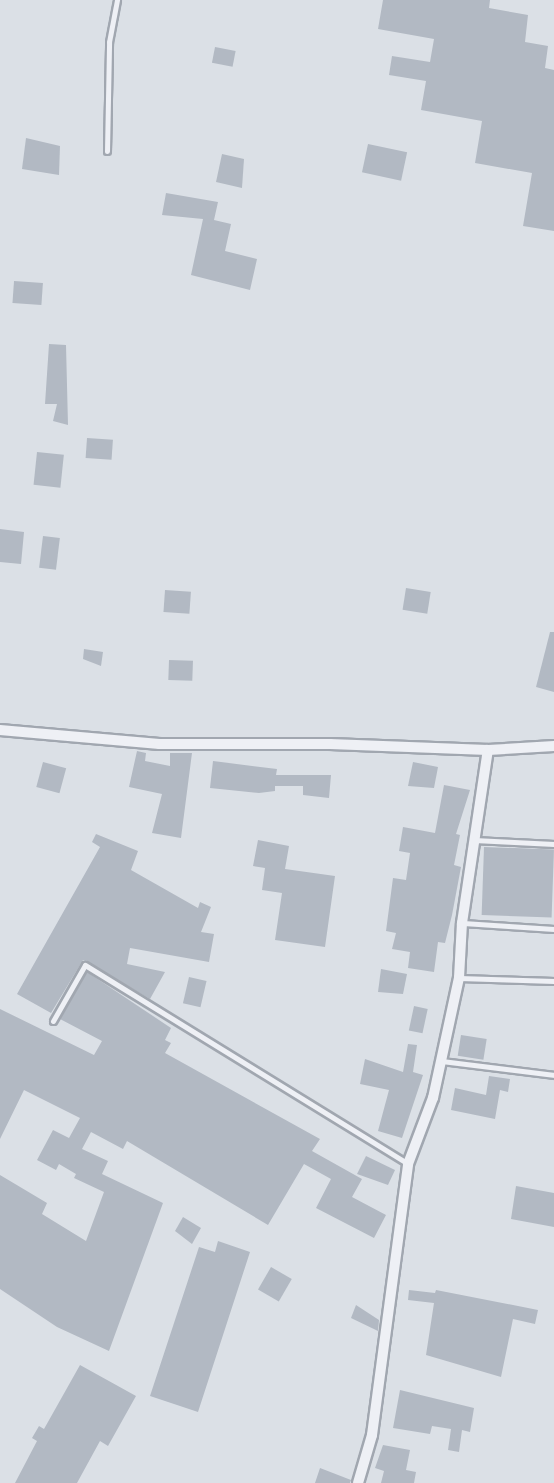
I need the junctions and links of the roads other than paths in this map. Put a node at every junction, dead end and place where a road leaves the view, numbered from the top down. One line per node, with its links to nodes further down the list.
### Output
1 (117, 0): 2 (lane)
2 (107, 150)
3 (0, 730): 5 (street)
4 (554, 746): 5 (street)
5 (488, 750): 6 (street)
6 (474, 840): 7 (lane); 8 (street)
7 (554, 844)
8 (462, 923): 9 (lane); 10 (street)
9 (554, 929)
10 (459, 978): 11 (lane); 13 (street)
11 (554, 981)
12 (53, 1021): 15 (lane)
13 (439, 1061): 14 (lane); 15 (street)
14 (554, 1075)
15 (408, 1164): 16 (street)
16 (358, 1483)

